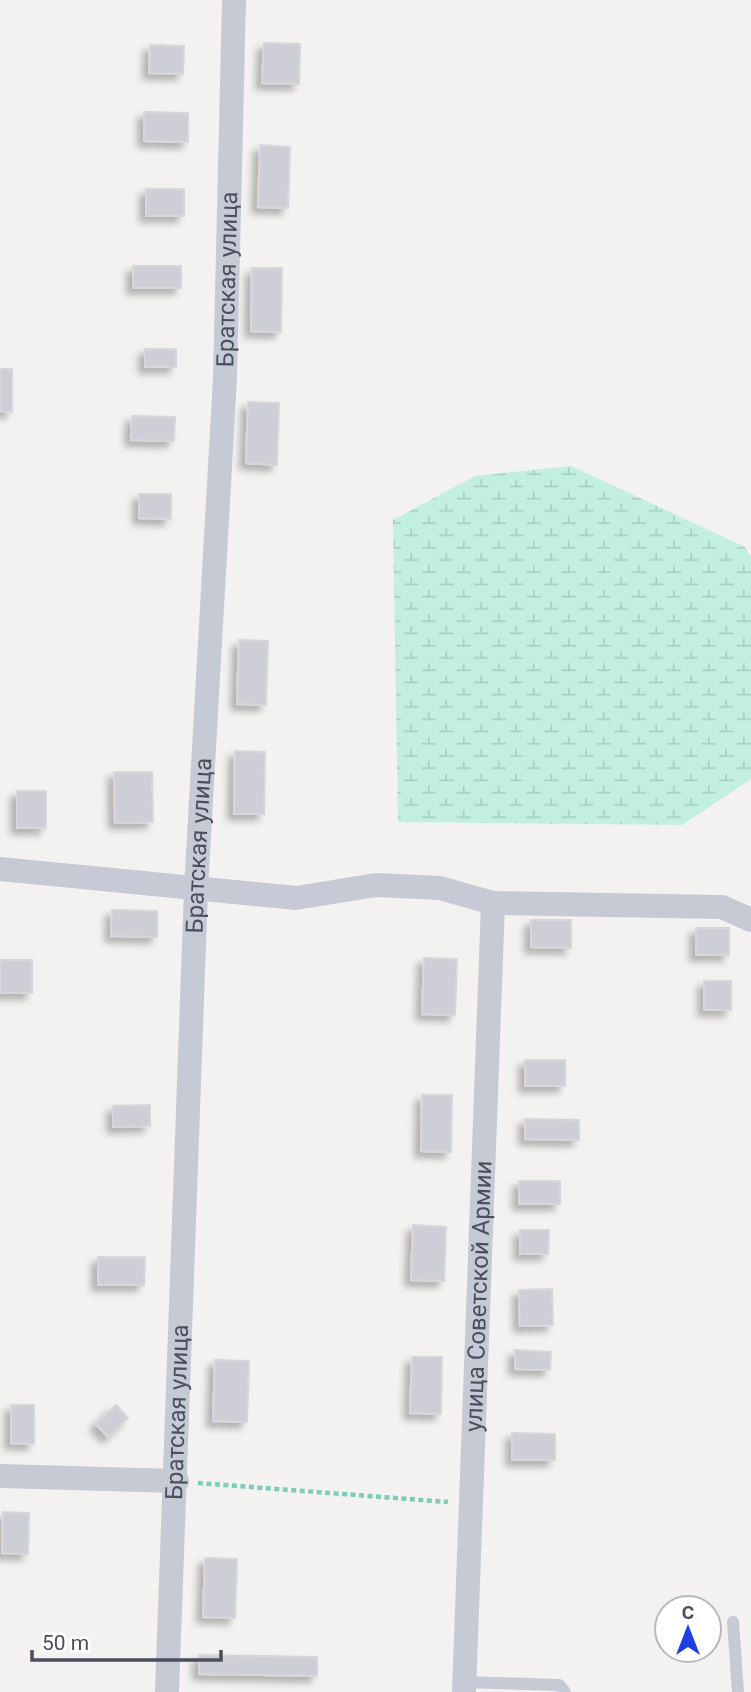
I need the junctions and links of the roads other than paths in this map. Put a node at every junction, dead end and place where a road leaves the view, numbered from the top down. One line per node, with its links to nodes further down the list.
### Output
1 (234, 0): 3 (street, Братская улица)
2 (0, 869): 3 (street)
3 (196, 889): 4 (street); 7 (street, Братская улица)
4 (493, 903): 5 (street); 9 (street, улица Советской Армии)
5 (751, 920)
6 (0, 1476): 7 (street)
7 (177, 1481): 10 (street, Братская улица)
8 (733, 1622): 12 (lane)
9 (465, 1687): 11 (lane)
10 (167, 1692)
11 (565, 1692)
12 (738, 1692)

